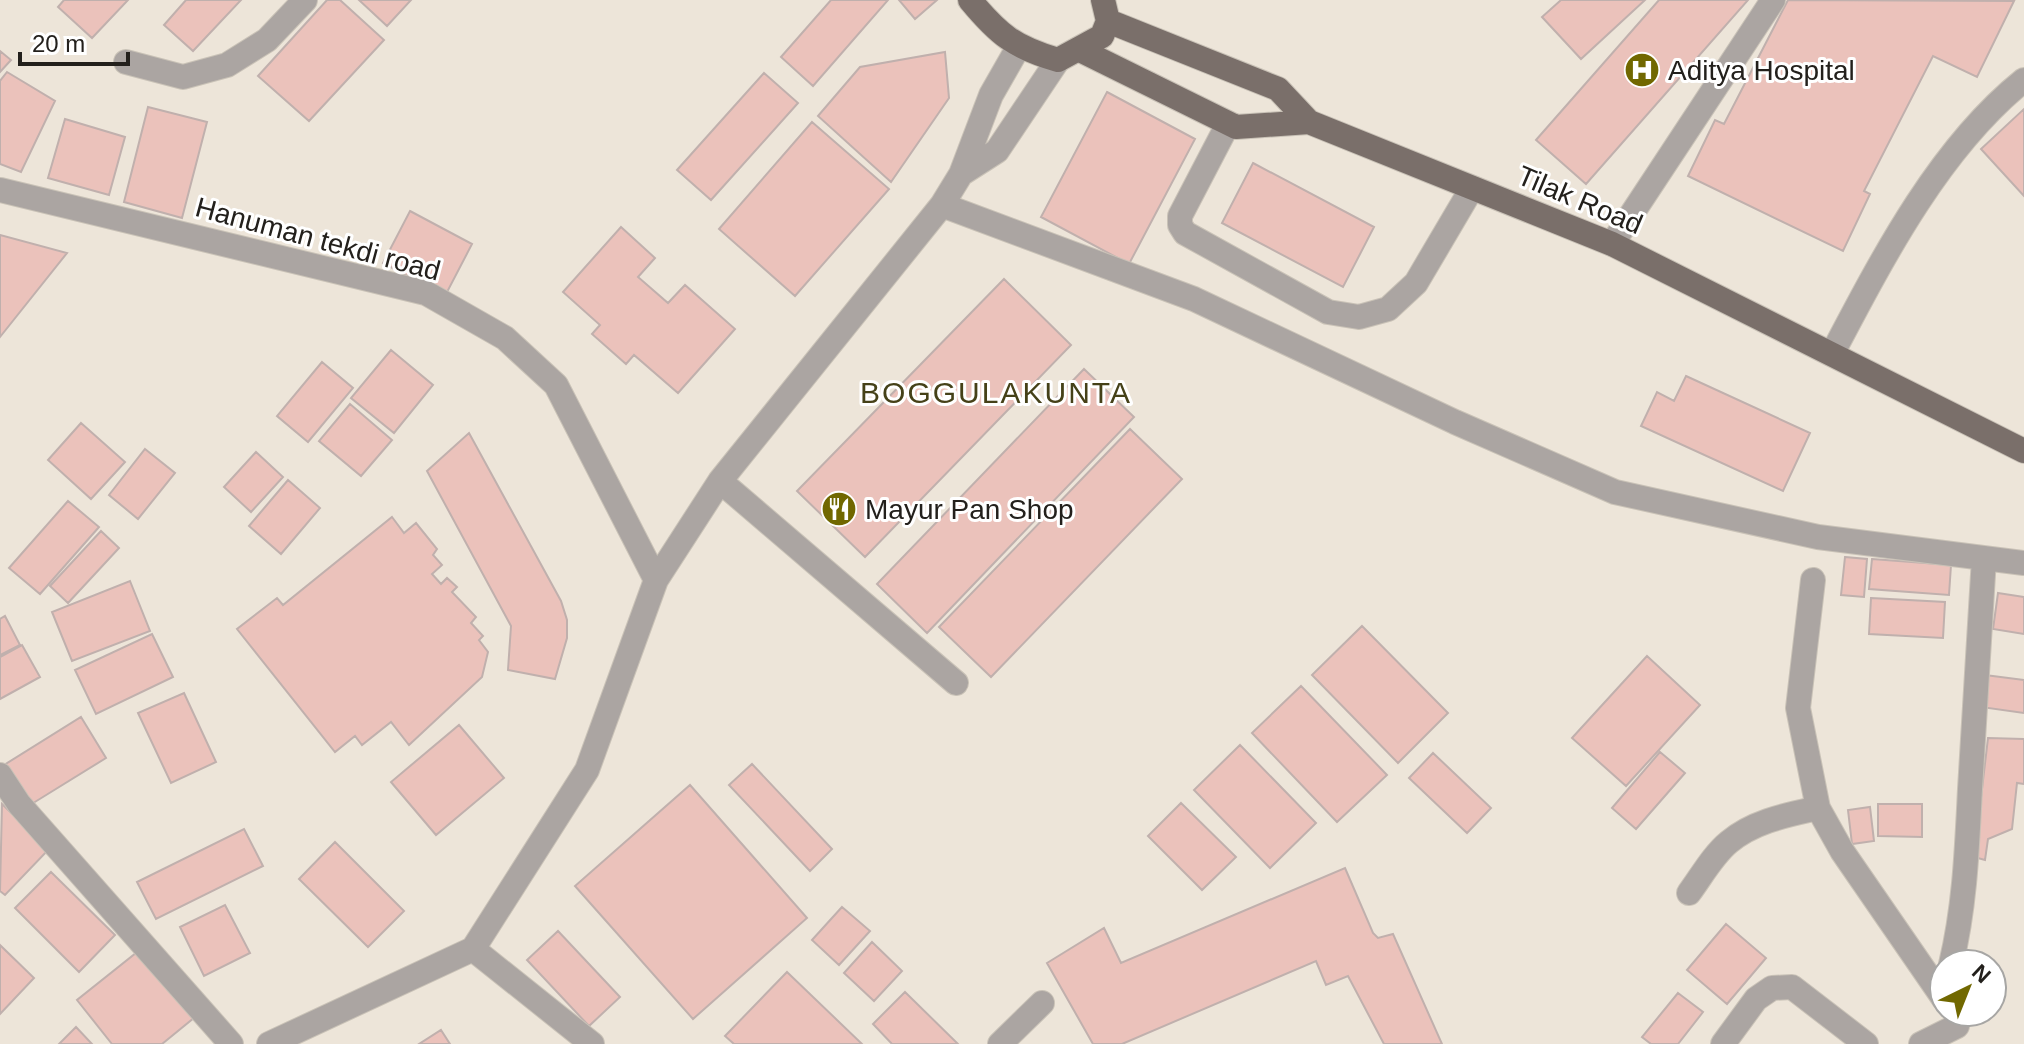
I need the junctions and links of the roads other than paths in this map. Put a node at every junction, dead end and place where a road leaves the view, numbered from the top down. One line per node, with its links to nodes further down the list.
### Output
1 (305, 0): 8 (street)
2 (970, 0): 5 (main road)
3 (1773, 0): 16 (street)
4 (1106, 10): 6 (main road); 10 (main road, Tilak Road)
5 (1019, 46): 7 (main road); 12 (street)
6 (1080, 50): 7 (main road); 11 (main road)
7 (1058, 60): 12 (street)
8 (126, 62)
9 (2024, 80): 17 (street)
10 (1309, 122): 11 (main road); 13 (main road, Tilak Road)
11 (1228, 124): 13 (street)
12 (961, 174): 15 (street)
13 (1472, 188): 16 (main road, Tilak Road)
14 (0, 190): 22 (street, Hanuman tekdi road)
15 (942, 205): 19 (street); 20 (street)
16 (1612, 244): 17 (main road, Tilak Road)
17 (1832, 354): 18 (main road, Tilak Road)
18 (2024, 451)
19 (720, 481): 22 (street); 24 (street)
20 (1984, 558): 21 (street); 28 (street)
21 (2024, 563)
22 (656, 580): 29 (street)
23 (1813, 580): 26 (street)
24 (956, 683)
25 (0, 775): 33 (street)
26 (1818, 808): 27 (street); 30 (street)
27 (1689, 893)
28 (1955, 948)
29 (473, 949): 34 (street); 35 (street)
30 (1928, 974)
31 (1042, 1003): 36 (street)
32 (1958, 1028): 39 (street)
33 (231, 1044)
34 (269, 1044)
35 (592, 1044)
36 (1000, 1044)
37 (1723, 1044): 38 (street)
38 (1866, 1044)
39 (1921, 1044)

